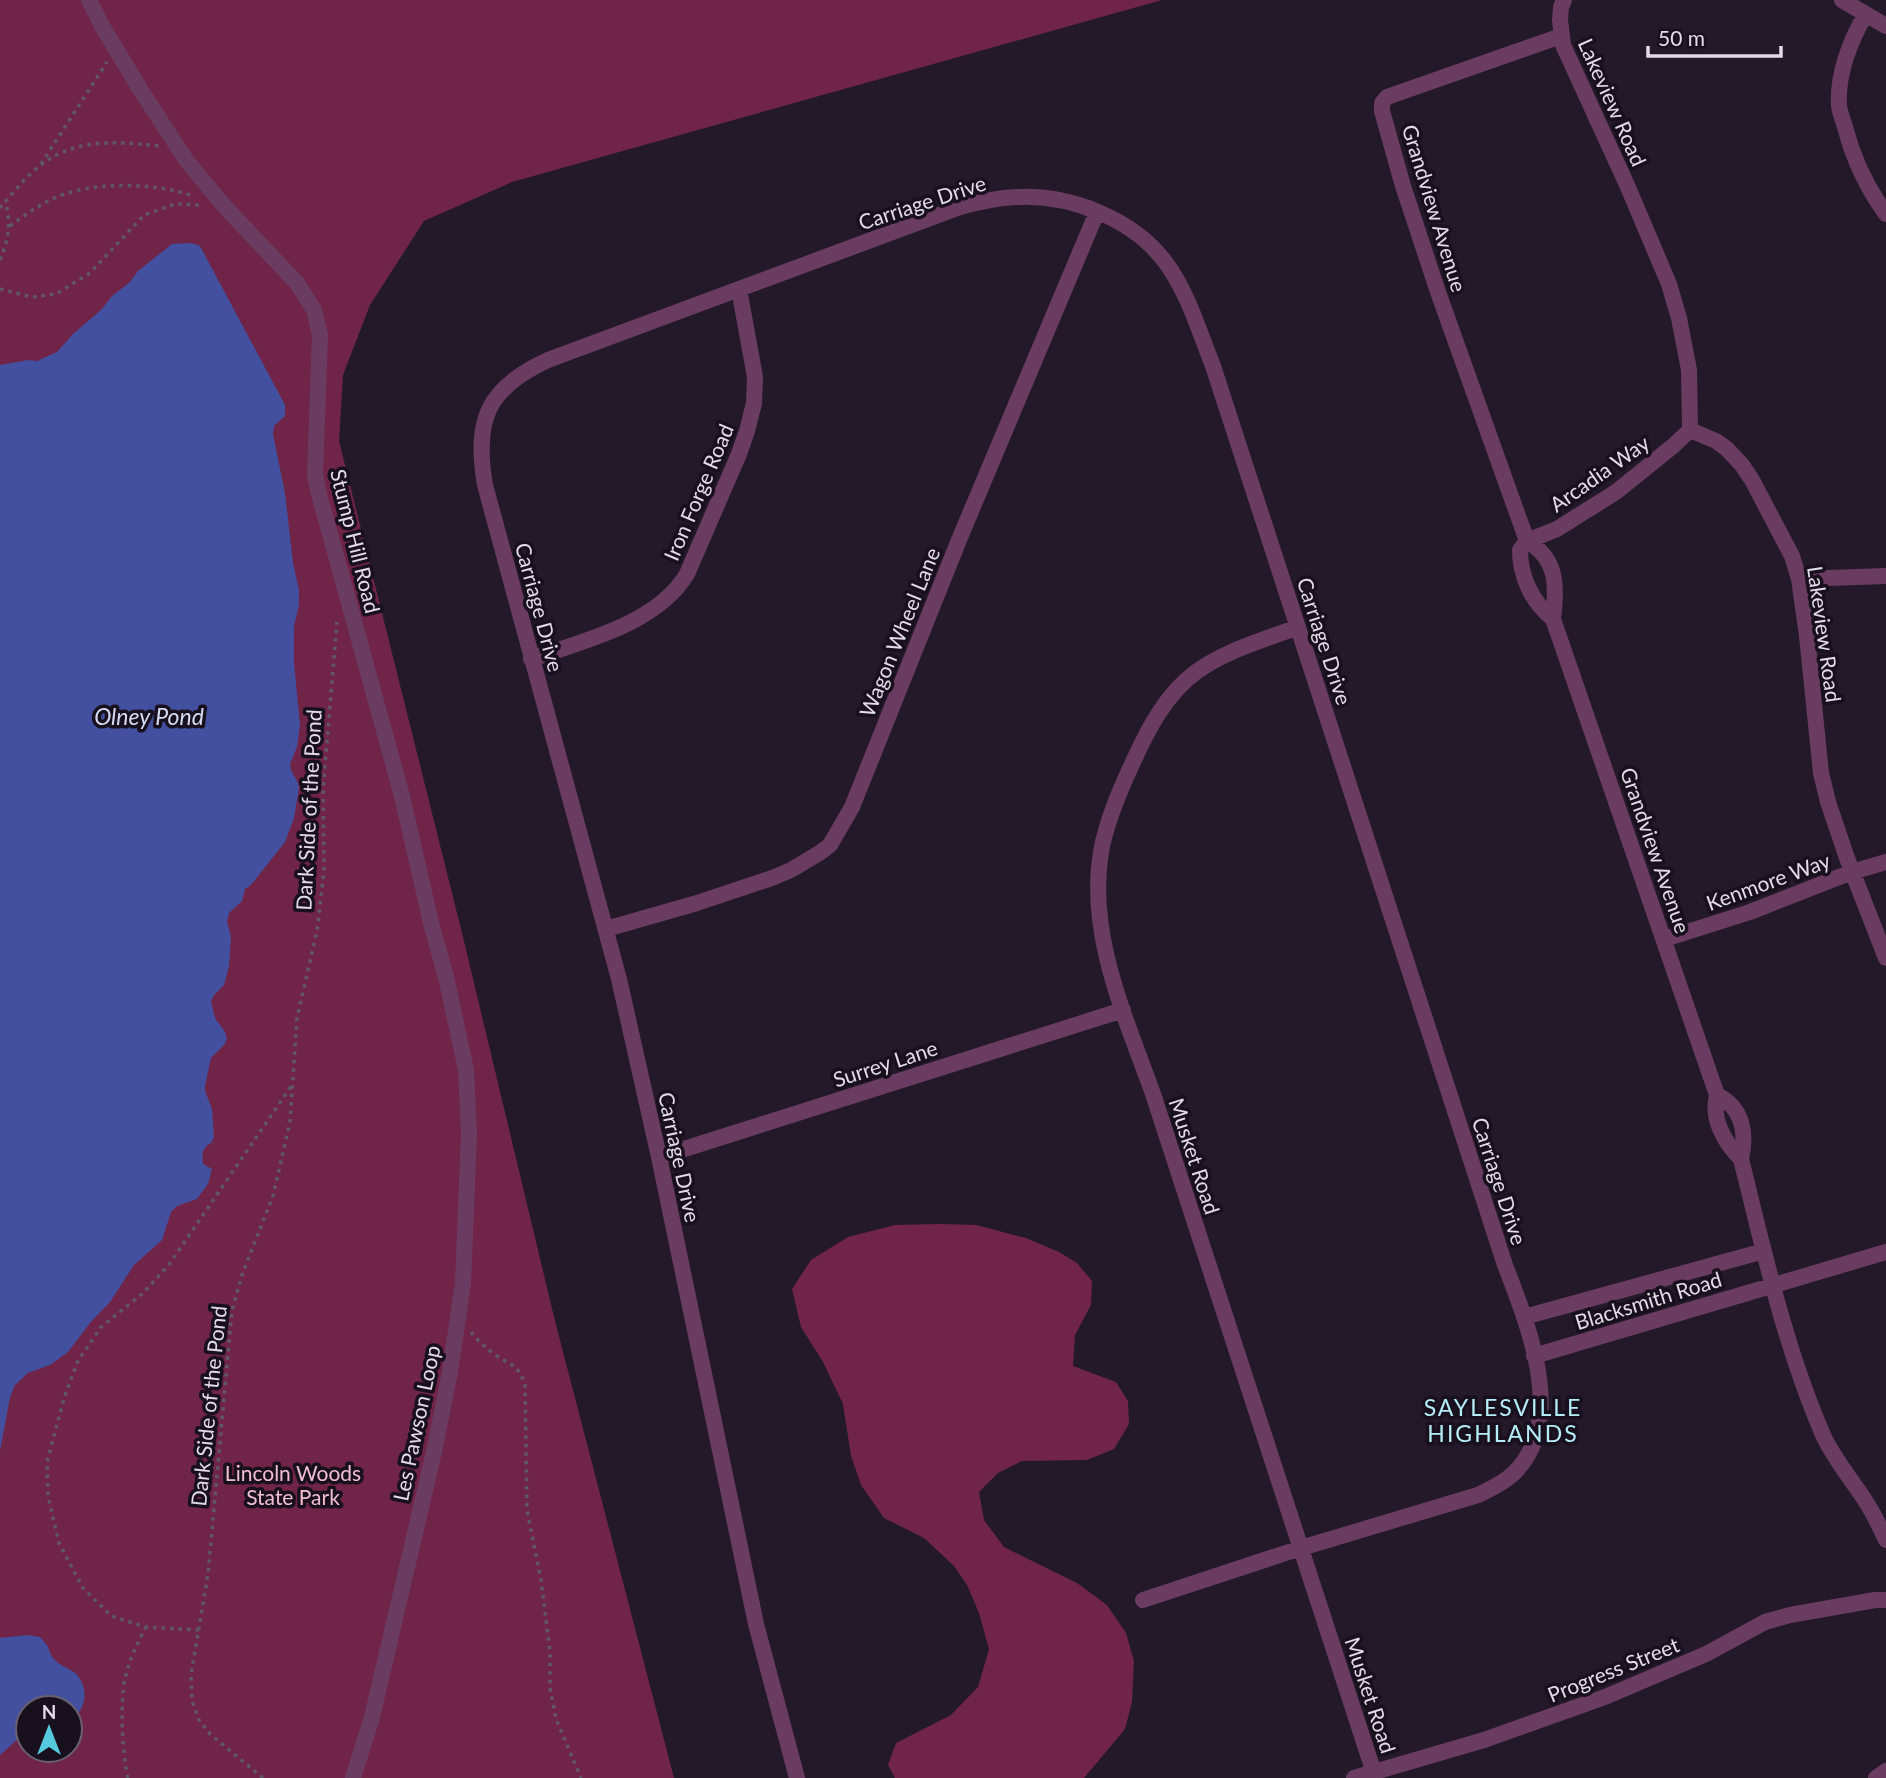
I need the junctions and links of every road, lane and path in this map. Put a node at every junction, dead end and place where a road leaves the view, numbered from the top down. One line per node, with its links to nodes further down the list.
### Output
1 (89, 0): 7 (street, Stump Hill Road)
2 (1564, 0): 6 (street)
3 (1842, 0): 4 (street)
4 (1866, 14): 5 (street); 14 (street)
5 (1886, 26)
6 (1561, 36): 20 (street, Lakeview Road); 21 (street, Grandview Avenue)
7 (116, 48): 8 (street, Stump Hill Road); 9 (path)
8 (178, 148): 9 (path); 11 (street, Stump Hill Road)
9 (41, 165): 10 (path)
10 (6, 201): 12 (path); 15 (path)
11 (225, 207): 15 (path); 19 (path); 34 (street, Stump Hill Road)
12 (0, 208)
13 (1097, 212): 18 (street, Carriage Drive); 26 (street, Carriage Drive); 30 (street, Wagon Wheel Lane)
14 (1886, 215)
15 (10, 226): 16 (path)
16 (0, 260)
17 (0, 281): 19 (path)
18 (739, 289): 27 (street, Iron Forge Road); 27 (street, Carriage Drive)
19 (2, 290)
20 (1690, 430): 21 (street, Arcadia Way); 23 (street, Lakeview Road)
21 (1527, 541): 25 (street, Grandview Avenue); 25 (street, Grandview Avenue)
22 (1886, 576): 23 (street)
23 (1799, 579): 29 (street, Lakeview Road)
24 (337, 619): 35 (path, Dark Side of the Pond)
25 (1553, 619): 31 (street, Grandview Avenue)
26 (1298, 627): 33 (street, Musket Road); 41 (street, Carriage Drive)
27 (531, 659): 30 (street, Carriage Drive)
28 (1886, 862): 29 (street, Kenmore Way)
29 (1852, 872): 31 (street, Kenmore Way); 32 (street, Lakeview Road)
30 (606, 929): 36 (street, Carriage Drive)
31 (1665, 939): 37 (street, Grandview Avenue)
32 (1886, 958)
33 (1123, 1010): 36 (street, Surrey Lane); 44 (street, Musket Road)
34 (466, 1070): 40 (street, Les Pawson Loop)
35 (293, 1084): 47 (path); 48 (path, Dark Side of the Pond)
36 (659, 1157): 55 (street, Carriage Drive)
37 (1764, 1251): 39 (street, Grandview Avenue); 41 (street, Blacksmith Road)
38 (1886, 1252): 39 (street, Blacksmith Road)
39 (1774, 1285): 42 (street, Blacksmith Road); 43 (street, Grandview Avenue)
40 (458, 1317): 53 (street, Les Pawson Loop); 54 (path)
41 (1524, 1317): 42 (street, Carriage Drive)
42 (1534, 1356): 44 (street, Carriage Drive)
43 (1886, 1540)
44 (1301, 1548): 45 (street, Carriage Drive); 50 (street, Musket Road)
45 (1143, 1600)
46 (1886, 1601): 50 (street, Progress Street)
47 (146, 1628): 48 (path); 51 (path)
48 (199, 1630): 52 (path, Dark Side of the Pond)
49 (1886, 1772): 57 (street)
50 (1374, 1773): 56 (street, Progress Street)
51 (128, 1778)
52 (263, 1778)
53 (353, 1778)
54 (581, 1778)
55 (797, 1778)
56 (1354, 1778)
57 (1876, 1778)

